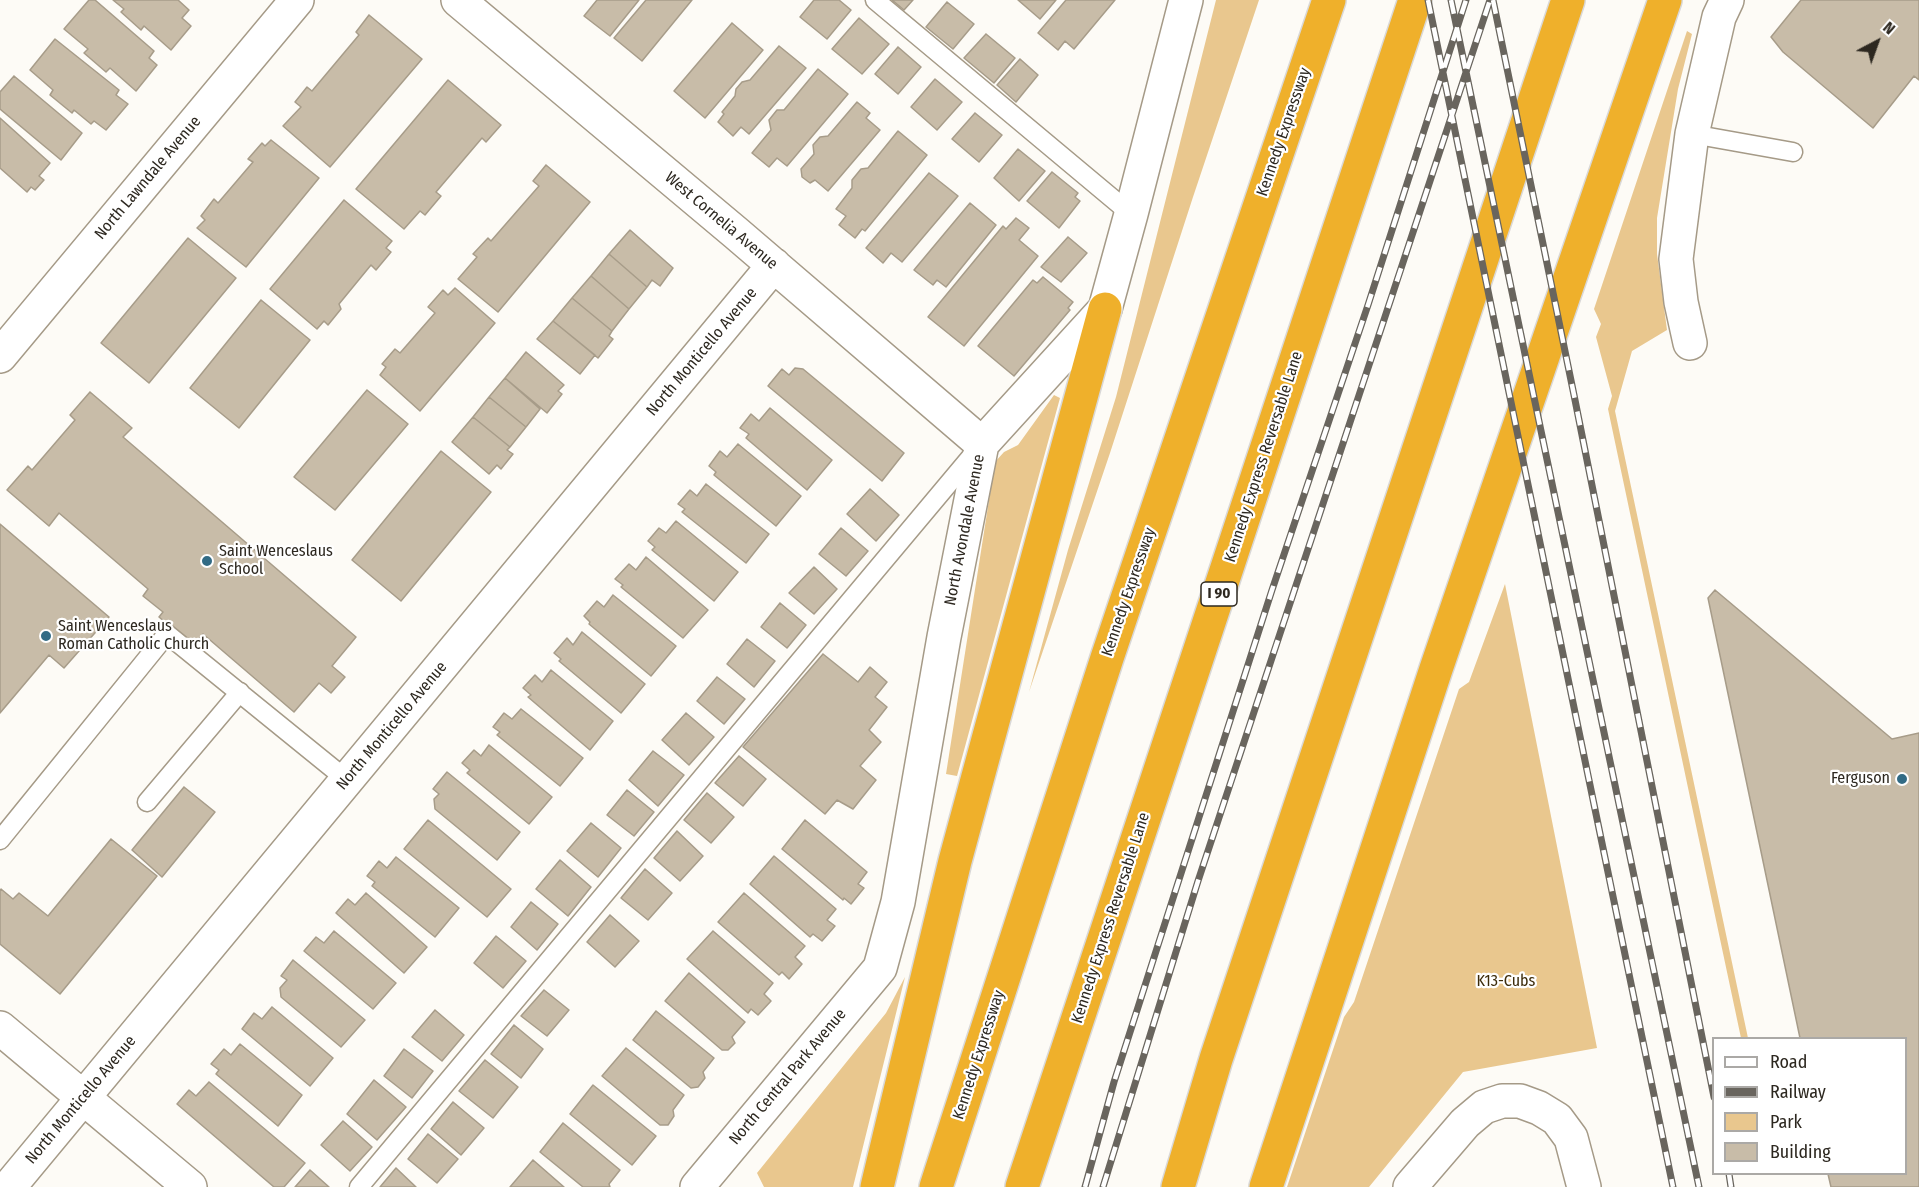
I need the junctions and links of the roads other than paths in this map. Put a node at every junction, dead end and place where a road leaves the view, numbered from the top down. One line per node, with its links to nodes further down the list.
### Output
1 (297, 0): 16 (street, North Lawndale Avenue)
2 (458, 0): 13 (street, West Cornelia Avenue)
3 (875, 0): 12 (lane)
4 (1186, 0): 12 (street, North Avondale Avenue)
5 (1329, 0): 30 (highway, Kennedy Expressway)
6 (1415, 0): 31 (highway, Kennedy Express Reversable Lane / I 90)
7 (1568, 0): 32 (highway)
8 (1665, 0): 33 (highway)
9 (1727, 0): 10 (street)
10 (1692, 134): 11 (lane); 15 (street)
11 (1793, 152)
12 (1131, 214): 14 (street, North Avondale Avenue)
13 (774, 265): 17 (street, West Cornelia Avenue); 19 (street, North Monticello Avenue)
14 (1105, 309): 17 (street, North Avondale Avenue); 29 (highway)
15 (1690, 343)
16 (0, 357)
17 (982, 444): 22 (street, North Avondale Avenue); 28 (lane)
18 (240, 692): 19 (lane); 20 (lane); 21 (lane)
19 (347, 780): 24 (street, North Monticello Avenue)
20 (147, 802)
21 (0, 840)
22 (880, 968): 25 (street, North Central Park Avenue)
23 (0, 1028): 24 (street)
24 (83, 1099): 26 (street, North Monticello Avenue); 27 (street)
25 (711, 1182)
26 (9, 1187)
27 (190, 1187)
28 (359, 1187)
29 (877, 1187)
30 (936, 1187)
31 (1022, 1187)
32 (1178, 1187)
33 (1266, 1187)
34 (1410, 1187): 35 (street)
35 (1584, 1187)

